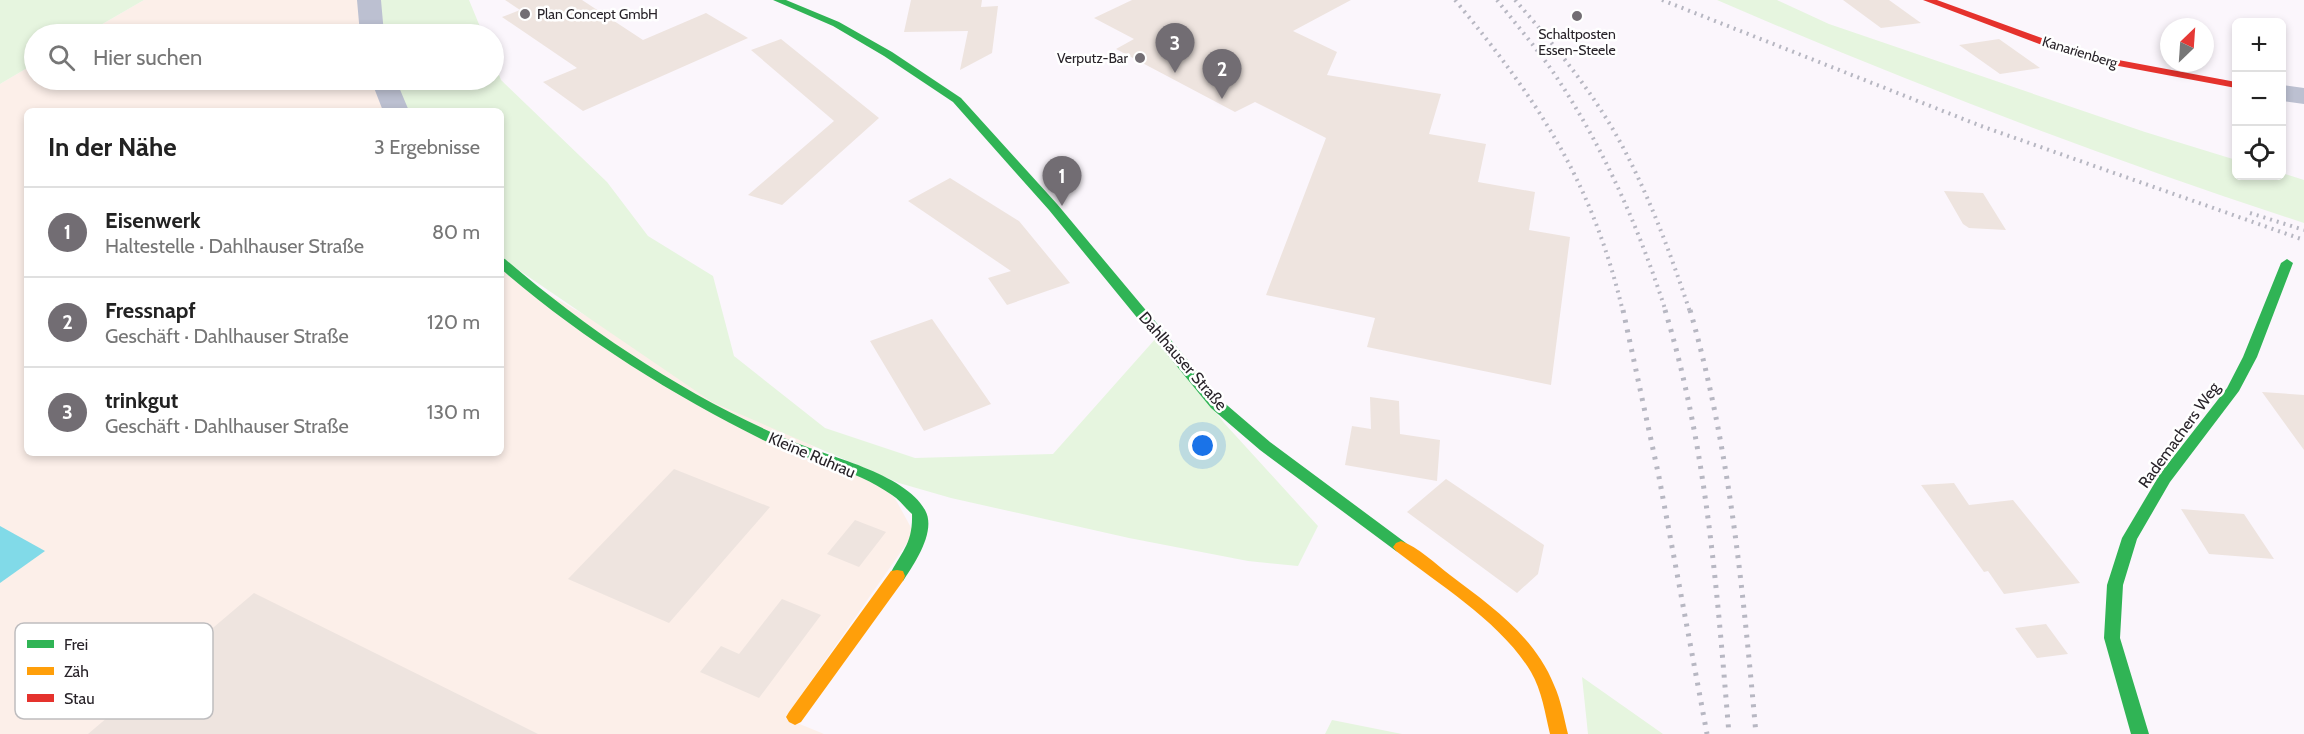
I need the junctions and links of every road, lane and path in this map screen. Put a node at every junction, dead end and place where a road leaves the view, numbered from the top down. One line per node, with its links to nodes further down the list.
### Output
1 (369, 0): 4 (street)
2 (1928, 0): 5 (street, Kanarienberg)
3 (788, 1): 13 (street, Dahlhauser Straße)
4 (371, 24)
5 (2232, 84)
6 (388, 90): 9 (street)
7 (2286, 94): 8 (street)
8 (2304, 96)
9 (395, 108)
10 (2287, 262): 14 (street, Rademachers Weg)
11 (504, 265): 12 (street, Kleine Ruhrau)
12 (795, 717)
13 (1559, 734)
14 (2140, 734)

